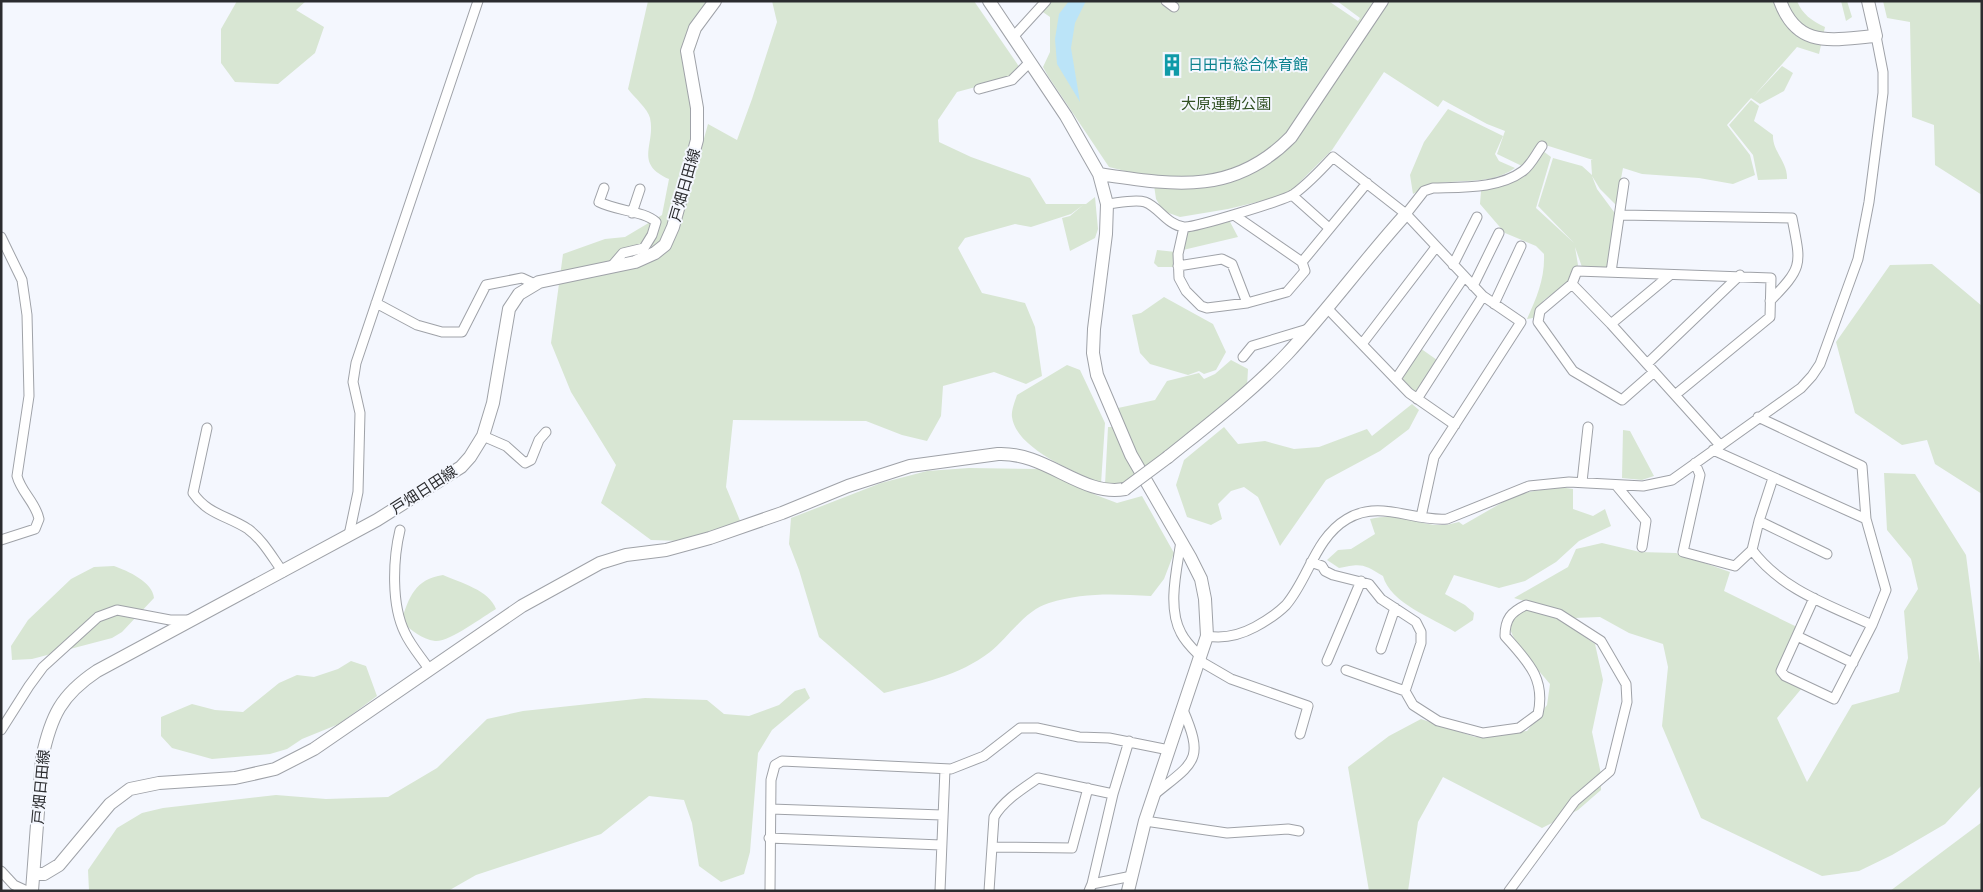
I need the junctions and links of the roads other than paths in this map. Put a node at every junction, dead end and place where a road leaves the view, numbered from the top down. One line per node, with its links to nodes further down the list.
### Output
1 (478, 1): 44 (street)
2 (715, 1): 34 (street, 戸畑日田線)
3 (989, 1): 8 (street)
4 (1046, 1): 8 (street)
5 (1382, 1): 13 (street)
6 (1780, 1): 9 (street)
7 (1868, 1): 9 (street)
8 (1014, 36): 10 (street)
9 (1876, 36): 57 (street)
10 (1029, 63): 11 (street); 13 (street)
11 (978, 89)
12 (1542, 146): 21 (street)
13 (1099, 174): 19 (street)
14 (1367, 183): 18 (street); 21 (street); 26 (street)
15 (1624, 183): 23 (street)
16 (604, 188): 20 (street)
17 (640, 189): 20 (street)
18 (1292, 195): 22 (street); 26 (street)
19 (1107, 204): 25 (street); 74 (street)
20 (632, 213): 34 (street)
21 (1406, 214): 30 (street); 47 (street)
22 (1234, 215): 25 (street); 31 (street)
23 (1620, 215): 35 (street); 43 (street)
24 (1477, 217): 32 (street)
25 (1184, 227): 33 (street)
26 (1329, 228): 31 (street)
27 (1499, 232): 41 (street)
28 (1, 238): 73 (street)
29 (1521, 246): 46 (street)
30 (1436, 247): 32 (street); 50 (street)
31 (1302, 262): 45 (street)
32 (1453, 265): 38 (street)
33 (1178, 266): 45 (street); 45 (street)
34 (611, 267): 39 (street, 戸畑日田線)
35 (1611, 272): 36 (street); 40 (street)
36 (1670, 274): 37 (street); 48 (street)
37 (1740, 275): 43 (street); 52 (street)
38 (1464, 277): 41 (street); 54 (street)
39 (535, 284): 44 (street); 62 (street, 戸畑日田線)
40 (1572, 284): 48 (street); 53 (street)
41 (1473, 286): 42 (street)
42 (1483, 296): 46 (street); 56 (street)
43 (1770, 301): 55 (street)
44 (376, 303): 72 (street)
45 (1247, 303)
46 (1494, 304): 58 (street)
47 (1327, 308): 49 (street); 50 (street)
48 (1611, 324): 52 (street)
49 (1308, 330): 51 (street); 91 (street, bridge)
50 (1362, 344): 54 (street)
51 (1243, 357)
52 (1647, 364): 53 (street)
53 (1654, 372): 55 (street)
54 (1396, 379): 56 (street)
55 (1675, 395): 63 (street)
56 (1417, 399): 58 (street)
57 (1758, 417): 63 (street); 69 (street)
58 (1455, 425): 68 (street)
59 (1588, 427): 66 (street)
60 (207, 428): 79 (street)
61 (546, 432): 62 (street)
62 (483, 436): 72 (street, 戸畑日田線)
63 (1716, 447): 64 (street); 65 (street)
64 (1695, 463): 67 (street); 76 (street)
65 (1773, 478): 69 (street); 70 (street)
66 (1582, 482): 67 (street); 68 (street)
67 (1616, 484): 75 (street)
68 (1421, 517): 78 (street)
69 (1866, 519): 84 (street)
70 (1758, 520): 76 (street); 77 (street)
71 (400, 530): 91 (street)
72 (349, 535): 79 (street, 戸畑日田線)
73 (1, 540)
74 (1182, 541): 85 (street); 88 (street)
75 (1642, 547)
76 (1752, 550): 81 (street)
77 (1826, 554)
78 (1312, 562): 80 (street); 85 (street)
79 (283, 572): 83 (street, 戸畑日田線)
80 (1361, 581): 82 (street); 89 (street)
81 (1814, 598): 84 (street); 86 (street)
82 (1394, 608): 87 (street); 93 (street)
83 (193, 620): 95 (street); 111 (street, 戸畑日田線)
84 (1872, 626): 90 (street)
85 (1208, 636): 88 (street)
86 (1797, 636): 90 (street); 90 (street)
87 (1381, 649)
88 (1201, 659): 94 (street); 96 (street)
89 (1327, 661)
90 (1853, 663)
91 (429, 668): 111 (street)
92 (1346, 670): 93 (street)
93 (1405, 691): 120 (street)
94 (1183, 710): 98 (street); 102 (street)
95 (1, 730)
96 (1300, 734)
97 (1129, 741): 98 (street); 99 (street); 101 (street)
98 (1169, 750): 102 (street)
99 (945, 769): 103 (street); 104 (street)
100 (1088, 788): 101 (street); 109 (street); 109 (street)
101 (1113, 794): 113 (street)
102 (1154, 795): 105 (street)
103 (771, 809): 104 (street); 107 (street)
104 (942, 815): 108 (street)
105 (1145, 821): 106 (street); 112 (street)
106 (1299, 831)
107 (769, 838): 108 (street); 116 (street)
108 (941, 845): 117 (street)
109 (993, 847): 118 (street)
110 (1, 871): 114 (street)
111 (34, 874): 115 (street, 戸畑日田線)
112 (1132, 876): 113 (street); 119 (street)
113 (1091, 888)
114 (27, 891)
115 (32, 891)
116 (770, 891)
117 (940, 891)
118 (990, 891)
119 (1128, 891)
120 (1509, 891)

